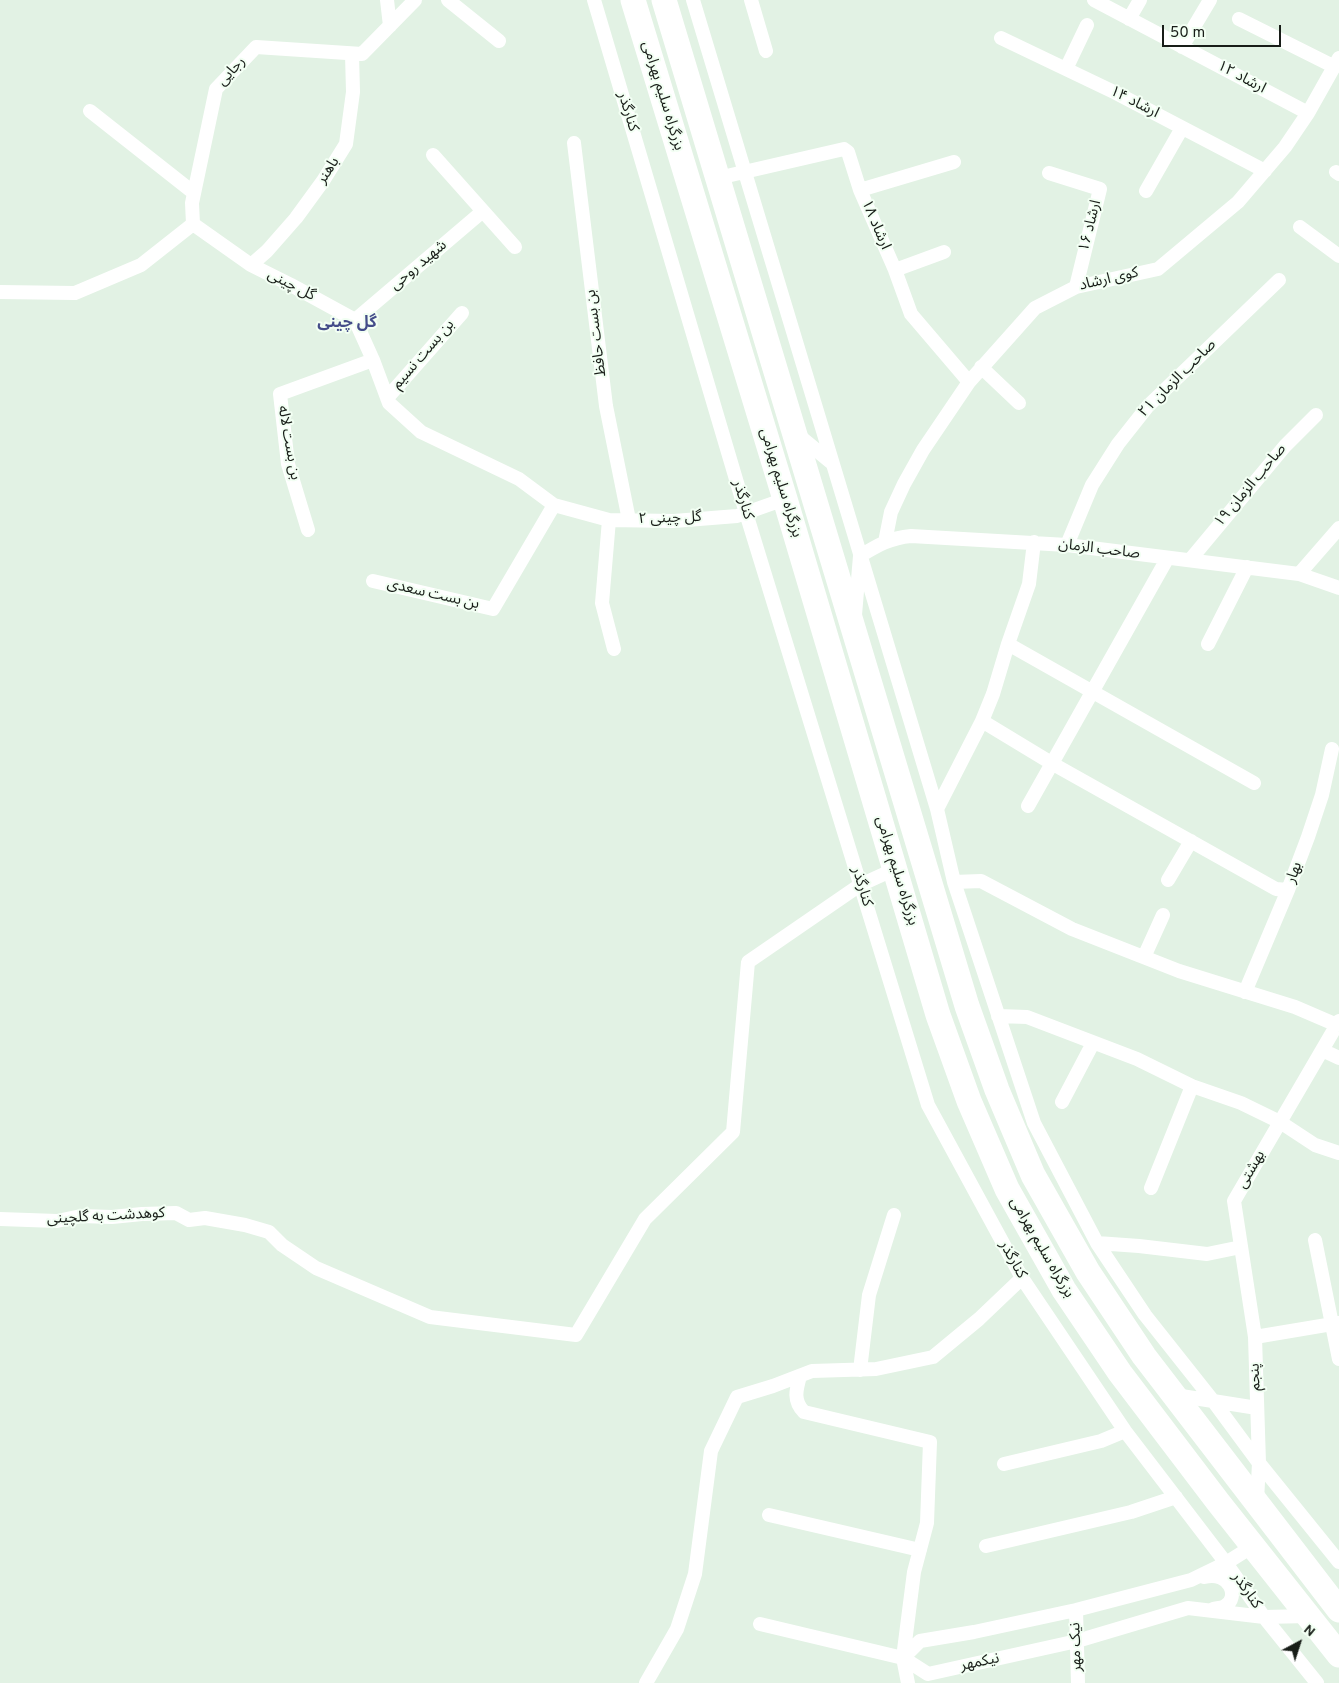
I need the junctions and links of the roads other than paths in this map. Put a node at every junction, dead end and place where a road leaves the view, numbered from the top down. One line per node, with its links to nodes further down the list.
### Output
1 (387, 0): 15 (street)
2 (415, 0): 15 (street)
3 (448, 0): 17 (street)
4 (594, 0): 59 (street, کنارگذر)
5 (633, 0): 57 (highway, بزرگراه سلیم بهرامی)
6 (664, 0): 32 (highway, بزرگراه سلیم بهرامی)
7 (693, 0): 29 (street)
8 (752, 0): 19 (street)
9 (1094, 0): 13 (street, ارشاد ۱۲)
10 (1140, 0): 13 (street)
11 (1210, 0): 18 (street)
12 (1239, 18): 21 (street)
13 (1128, 19): 18 (street, ارشاد ۱۲)
14 (1087, 25): 22 (street)
15 (390, 26): 20 (street)
16 (1001, 38): 22 (street, ارشاد ۱۴)
17 (500, 41)
18 (1182, 47): 24 (street, ارشاد ۱۲)
19 (766, 51)
20 (352, 54): 35 (street, رجایی); 42 (street, باهنر)
21 (1337, 63): 24 (street, کوی ارشاد)
22 (1066, 69): 25 (street, ارشاد ۱۴)
23 (90, 111): 35 (street)
24 (1308, 113): 30 (street, کوی ارشاد)
25 (1182, 128): 30 (street, ارشاد ۱۴); 34 (street)
26 (574, 143): 61 (street, بن بست حافظ)
27 (433, 155): 36 (street)
28 (954, 162): 33 (street)
29 (744, 170): 32 (street); 33 (street, ارشاد ۱۸); 56 (street)
30 (1264, 171): 45 (street, کوی ارشاد)
31 (1049, 173): 45 (street, ارشاد ۱۶)
32 (718, 178): 55 (highway, بزرگراه سلیم بهرامی)
33 (860, 190): 43 (street, ارشاد ۱۸)
34 (1146, 191)
35 (194, 193): 37 (street, رجایی)
36 (483, 211): 39 (street); 48 (street, شهید روحی)
37 (193, 224): 42 (street, گل چینی); 46 (street)
38 (1300, 227): 41 (street)
39 (515, 246)
40 (944, 252): 43 (street)
41 (1339, 255)
42 (251, 265): 48 (street, گل چینی)
43 (895, 270): 51 (street, ارشاد ۱۸)
44 (1279, 280): 66 (street, صاحب الزمان ۲۱)
45 (1076, 286): 50 (street, کوی ارشاد)
46 (0, 292)
47 (462, 312): 52 (street, بن بست نسیم)
48 (355, 320): 49 (street)
49 (373, 360): 52 (street); 63 (street, بن بست لاله)
50 (981, 368): 51 (street, کوی ارشاد); 53 (street)
51 (969, 382): 64 (street, کوی ارشاد)
52 (387, 398): 58 (street)
53 (1019, 403)
54 (1316, 415): 69 (street, صاحب الزمان ۱۹)
55 (795, 433): 56 (street); 74 (highway, بزرگراه سلیم بهرامی)
56 (832, 463): 67 (street)
57 (785, 499): 59 (street, گل چینی ۲); 86 (highway, بزرگراه سلیم بهرامی)
58 (554, 505): 60 (street, گل چینی ۲); 72 (street, بن بست سعدی)
59 (746, 513): 61 (street, گل چینی ۲); 89 (street, کنارگذر)
60 (609, 520): 61 (street, گل چینی ۲); 77 (street)
61 (629, 520)
62 (1339, 528): 71 (street)
63 (308, 530)
64 (885, 542): 65 (street, صاحب الزمان); 67 (street, صاحب الزمان)
65 (1034, 542): 66 (street, صاحب الزمان); 75 (street)
66 (1068, 545): 68 (street, صاحب الزمان)
67 (860, 556): 74 (street); 84 (street)
68 (1168, 558): 69 (street, صاحب الزمان); 78 (street)
69 (1190, 560): 70 (street, صاحب الزمان)
70 (1247, 567): 71 (street, صاحب الزمان); 76 (street)
71 (1299, 574): 73 (street, صاحب الزمان)
72 (373, 581)
73 (1339, 588)
74 (854, 627): 115 (highway, بزرگراه سلیم بهرامی)
75 (1008, 644): 78 (street); 79 (street)
76 (1208, 644)
77 (614, 649)
78 (1093, 691): 81 (street); 82 (street)
79 (982, 721): 81 (street); 84 (street)
80 (1332, 749): 90 (street, بهار)
81 (1053, 764): 83 (street); 85 (street)
82 (1254, 783)
83 (1028, 806)
84 (937, 809): 88 (street)
85 (1191, 841): 87 (street); 90 (street)
86 (895, 869): 89 (street); 125 (highway, بزرگراه سلیم بهرامی)
87 (1168, 880)
88 (954, 882): 92 (street); 94 (street)
89 (860, 885): 105 (street, کوهدشت به گلچینی); 109 (street, کنارگذر)
90 (1288, 890): 93 (street, بهار)
91 (1163, 916): 92 (street)
92 (1144, 957): 93 (street)
93 (1245, 992): 95 (street)
94 (998, 1016): 96 (street); 107 (street)
95 (1338, 1023): 97 (street, بهشتی)
96 (1093, 1043): 99 (street); 100 (street)
97 (1322, 1050): 98 (street); 101 (street, بهشتی)
98 (1339, 1058)
99 (1192, 1086): 101 (street); 103 (street)
100 (1062, 1102)
101 (1280, 1122): 102 (street); 108 (street, بهشتی)
102 (1339, 1153)
103 (1151, 1188)
104 (894, 1214): 113 (street)
105 (0, 1219)
106 (1315, 1240): 110 (street)
107 (1098, 1244): 108 (street); 116 (street)
108 (1241, 1247): 111 (street, بهشتی)
109 (1022, 1278): 113 (street); 118 (street, کنارگذر)
110 (1336, 1323): 111 (street); 112 (street)
111 (1255, 1337): 117 (street, پنجم)
112 (1339, 1359)
113 (860, 1370): 114 (street)
114 (800, 1376): 126 (street); 139 (street)
115 (1175, 1395): 116 (street); 122 (highway, بزرگراه سلیم بهرامی)
116 (1214, 1402): 117 (street); 119 (street)
117 (1257, 1408): 119 (street, پنجم)
118 (1125, 1431): 120 (street); 121 (street, کنارگذر)
119 (1259, 1463): 122 (street, پنجم); 127 (street)
120 (1004, 1464)
121 (1176, 1497): 124 (street); 128 (street, کنارگذر)
122 (1257, 1503): 132 (highway, بزرگراه سلیم بهرامی)
123 (769, 1515): 126 (street)
124 (986, 1546)
125 (1253, 1546): 128 (street, نیکمهر); 133 (highway, بزرگراه سلیم بهرامی)
126 (920, 1550): 138 (street)
127 (1339, 1562)
128 (1226, 1563): 129 (street, نیکمهر); 134 (street, کنارگذر)
129 (1191, 1580): 130 (street, نیکمهر); 131 (street)
130 (1076, 1610): 136 (street, نیک مهر); 138 (street, نیکمهر)
131 (1208, 1610): 134 (street, نیکمهر); 136 (street, نیکمهر)
132 (1339, 1610)
133 (1308, 1616): 134 (street, نیکمهر); 137 (highway, بزرگراه سلیم بهرامی)
134 (1264, 1617): 142 (street, کنارگذر)
135 (760, 1624): 138 (street)
136 (1077, 1641): 138 (street, نیکمهر); 141 (street, نیک مهر)
137 (1339, 1655)
138 (903, 1658): 140 (street)
139 (646, 1683)
140 (908, 1683)
141 (1078, 1683)
142 (1317, 1683)

